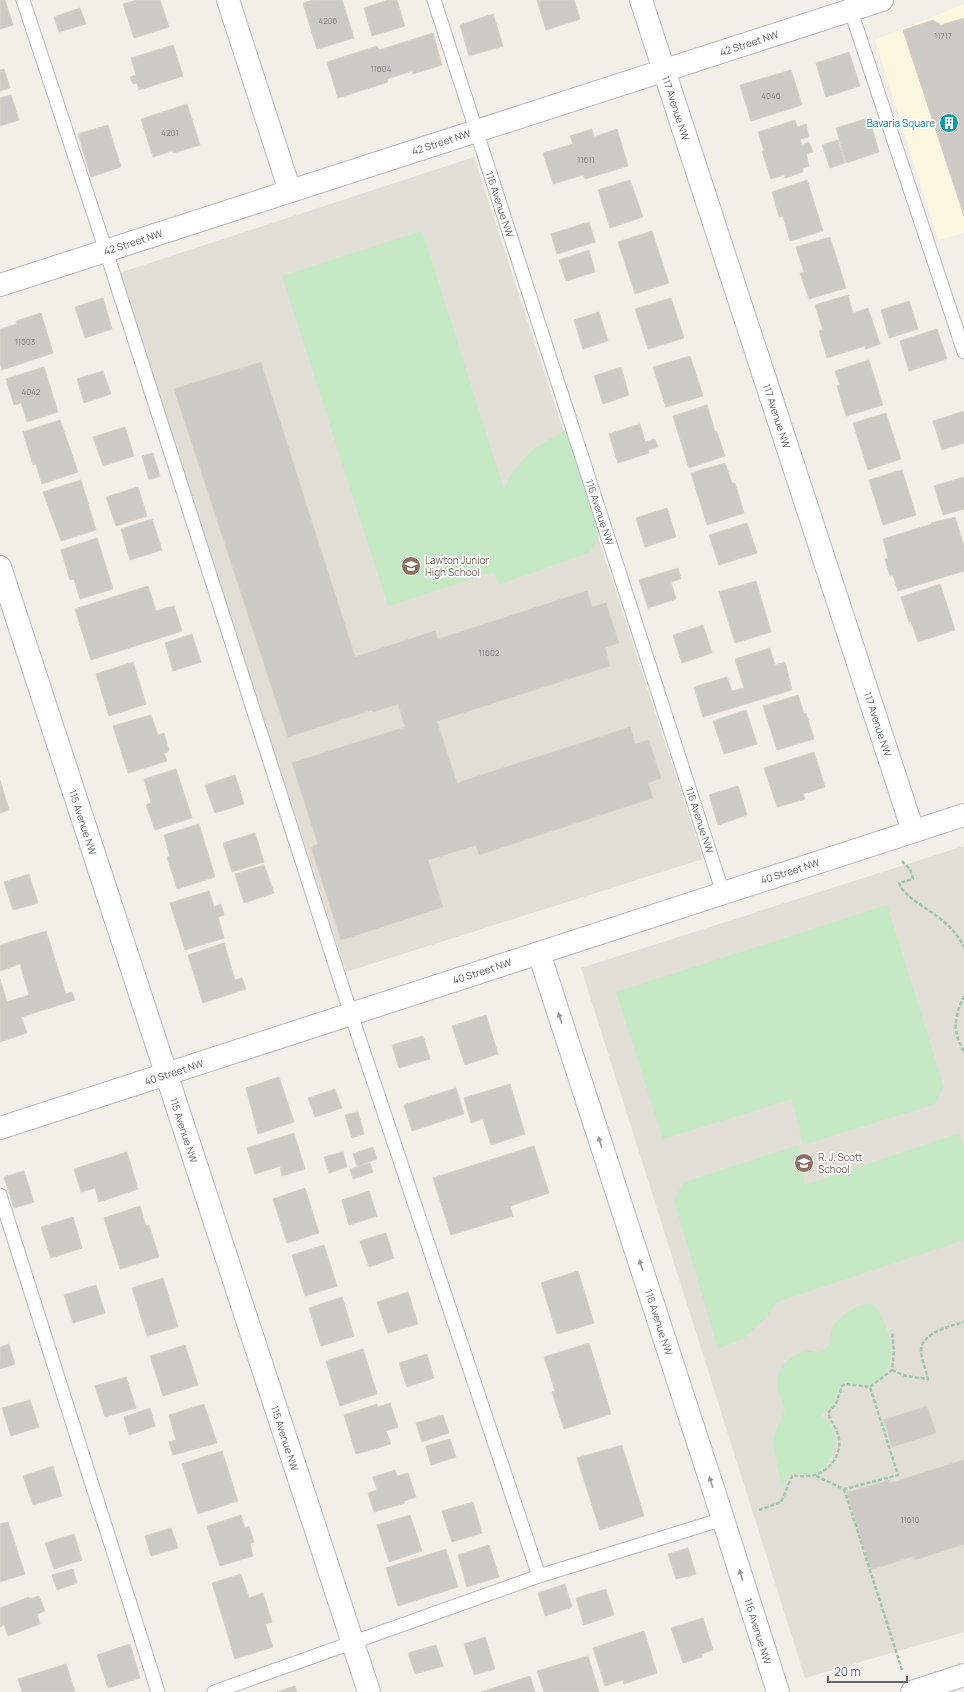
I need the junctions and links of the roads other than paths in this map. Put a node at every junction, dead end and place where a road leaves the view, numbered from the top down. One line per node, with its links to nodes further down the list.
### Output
1 (23, 0): 10 (lane)
2 (228, 0): 9 (street)
3 (434, 0): 8 (lane, 116 Avenue NW)
4 (641, 0): 7 (street, 117 Avenue NW)
5 (882, 0): 6 (street, 42 Street NW)
6 (849, 5): 7 (street, 42 Street NW); 12 (lane)
7 (663, 70): 8 (street, 42 Street NW); 15 (street, 117 Avenue NW)
8 (477, 131): 9 (street, 42 Street NW); 16 (lane, 116 Avenue NW)
9 (290, 191): 10 (street, 42 Street NW)
10 (106, 251): 11 (street, 42 Street NW); 18 (lane)
11 (0, 285)
12 (964, 352)
13 (0, 568): 19 (street, 115 Avenue NW)
14 (964, 815): 15 (street, 40 Street NW)
15 (913, 831): 16 (street, 40 Street NW)
16 (723, 893): 17 (street, 40 Street NW)
17 (539, 953): 18 (street, 40 Street NW); 22 (street, 116 Avenue NW, one-way to 17)
18 (351, 1014): 19 (street, 40 Street NW); 23 (lane)
19 (166, 1074): 20 (street, 40 Street NW); 24 (street, 115 Avenue NW)
20 (0, 1128)
21 (0, 1195): 27 (lane)
22 (723, 1519): 23 (lane); 30 (street, 116 Avenue NW, one-way to 22)
23 (539, 1576): 24 (lane)
24 (352, 1642): 28 (lane); 29 (street, 115 Avenue NW)
25 (964, 1675): 26 (street)
26 (908, 1684)
27 (158, 1692)
28 (214, 1692)
29 (369, 1692)
30 (778, 1692)

